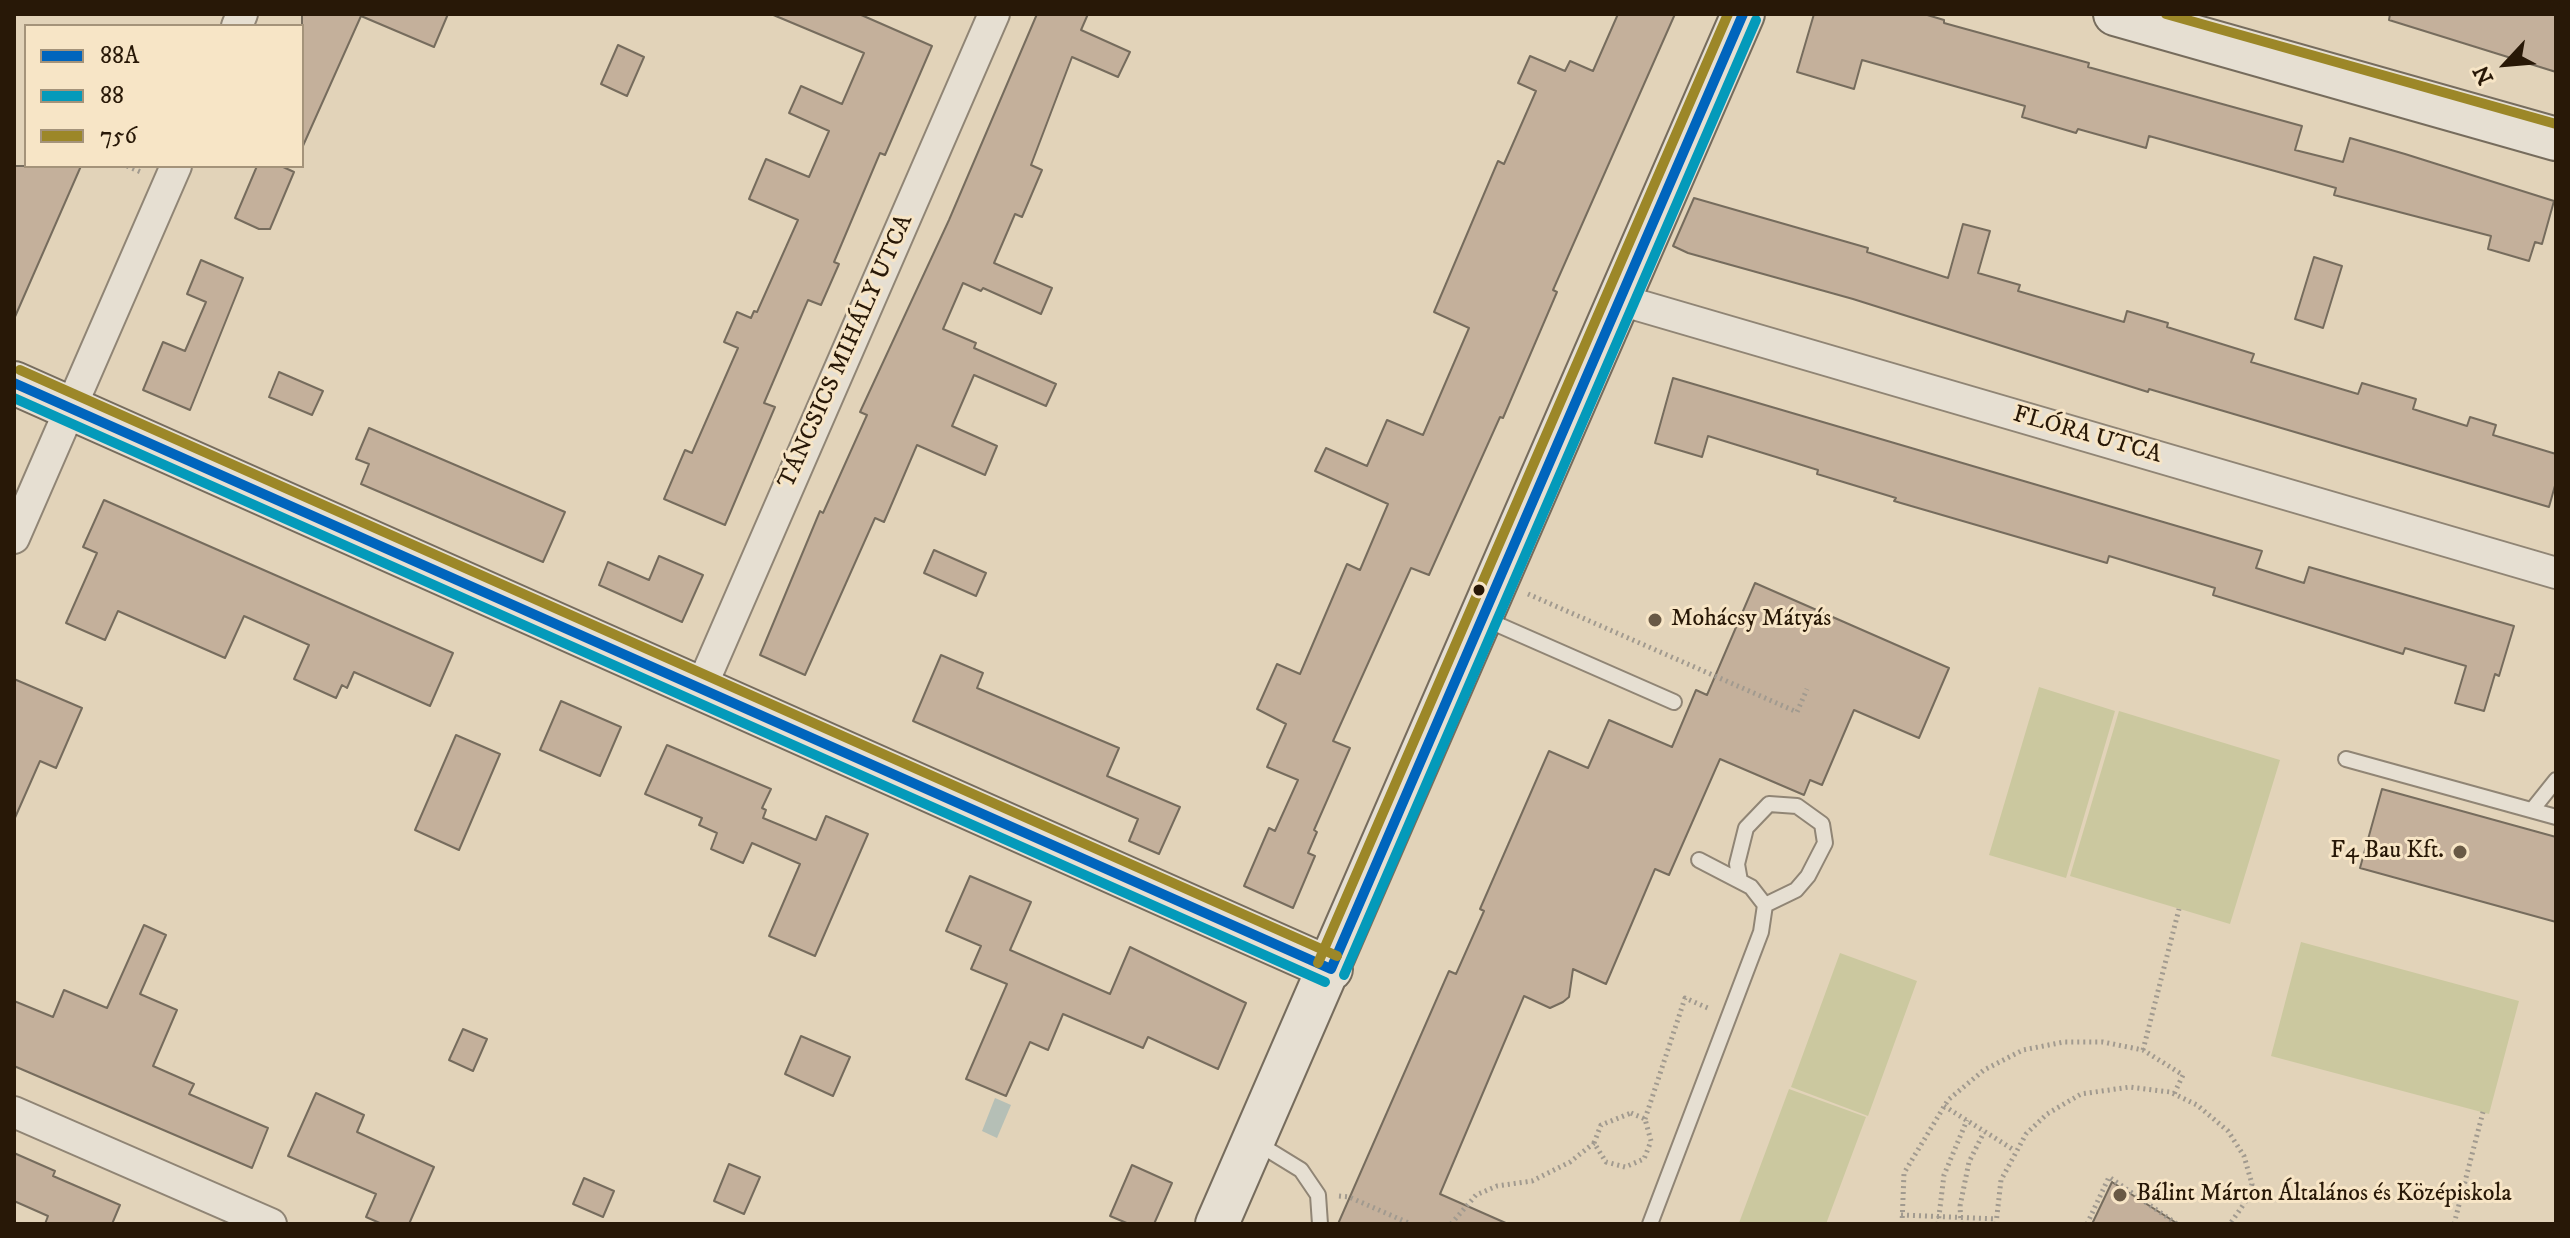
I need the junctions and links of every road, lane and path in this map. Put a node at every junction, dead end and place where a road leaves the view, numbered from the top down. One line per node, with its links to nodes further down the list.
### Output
1 (994, 14): 14 (street, TÁNCSICS MIHÁLY UTCA)
2 (1743, 14): 6 (street)
3 (2115, 14): 4 (street)
4 (2556, 139)
5 (175, 168): 8 (street)
6 (1617, 299): 10 (street, FLÓRA UTCA); 11 (street)
7 (14, 383): 8 (street)
8 (70, 409): 9 (street); 14 (street)
9 (14, 538)
10 (2556, 573)
11 (1497, 580): 12 (street); 13 (path)
12 (1481, 618): 15 (lane); 24 (street)
13 (1807, 689)
14 (700, 690): 24 (street)
15 (1674, 702)
16 (2346, 759): 18 (lane)
17 (2556, 780): 18 (lane)
18 (2532, 810): 19 (lane)
19 (2556, 817)
20 (1699, 860): 21 (lane)
21 (1740, 881): 22 (lane); 22 (lane)
22 (1765, 905): 25 (lane)
23 (2179, 909): 26 (path)
24 (1331, 969): 34 (street)
25 (1727, 1017): 31 (path); 47 (lane)
26 (2143, 1050): 27 (path); 28 (path)
27 (2174, 1094): 36 (path); 53 (path)
28 (1944, 1106): 32 (path); 38 (path)
29 (14, 1112): 42 (street)
30 (2483, 1112): 54 (path)
31 (1645, 1119): 35 (path); 35 (path)
32 (1967, 1120): 33 (path); 39 (path)
33 (1984, 1132): 36 (path); 40 (path)
34 (1254, 1141): 37 (lane); 43 (street)
35 (1594, 1143): 46 (path)
36 (2014, 1150): 41 (path)
37 (1318, 1195): 44 (lane); 45 (path)
38 (1901, 1215): 39 (path); 48 (path)
39 (1939, 1215): 40 (path); 49 (path)
40 (1961, 1216): 41 (path); 50 (path)
41 (1996, 1221)
42 (271, 1224)
43 (1217, 1224)
44 (1320, 1224)
45 (1411, 1224)
46 (1451, 1224)
47 (1650, 1224)
48 (1902, 1224)
49 (1938, 1224)
50 (1961, 1224)
51 (2087, 1224): 52 (path)
52 (2177, 1224)
53 (2230, 1224)
54 (2454, 1224)

